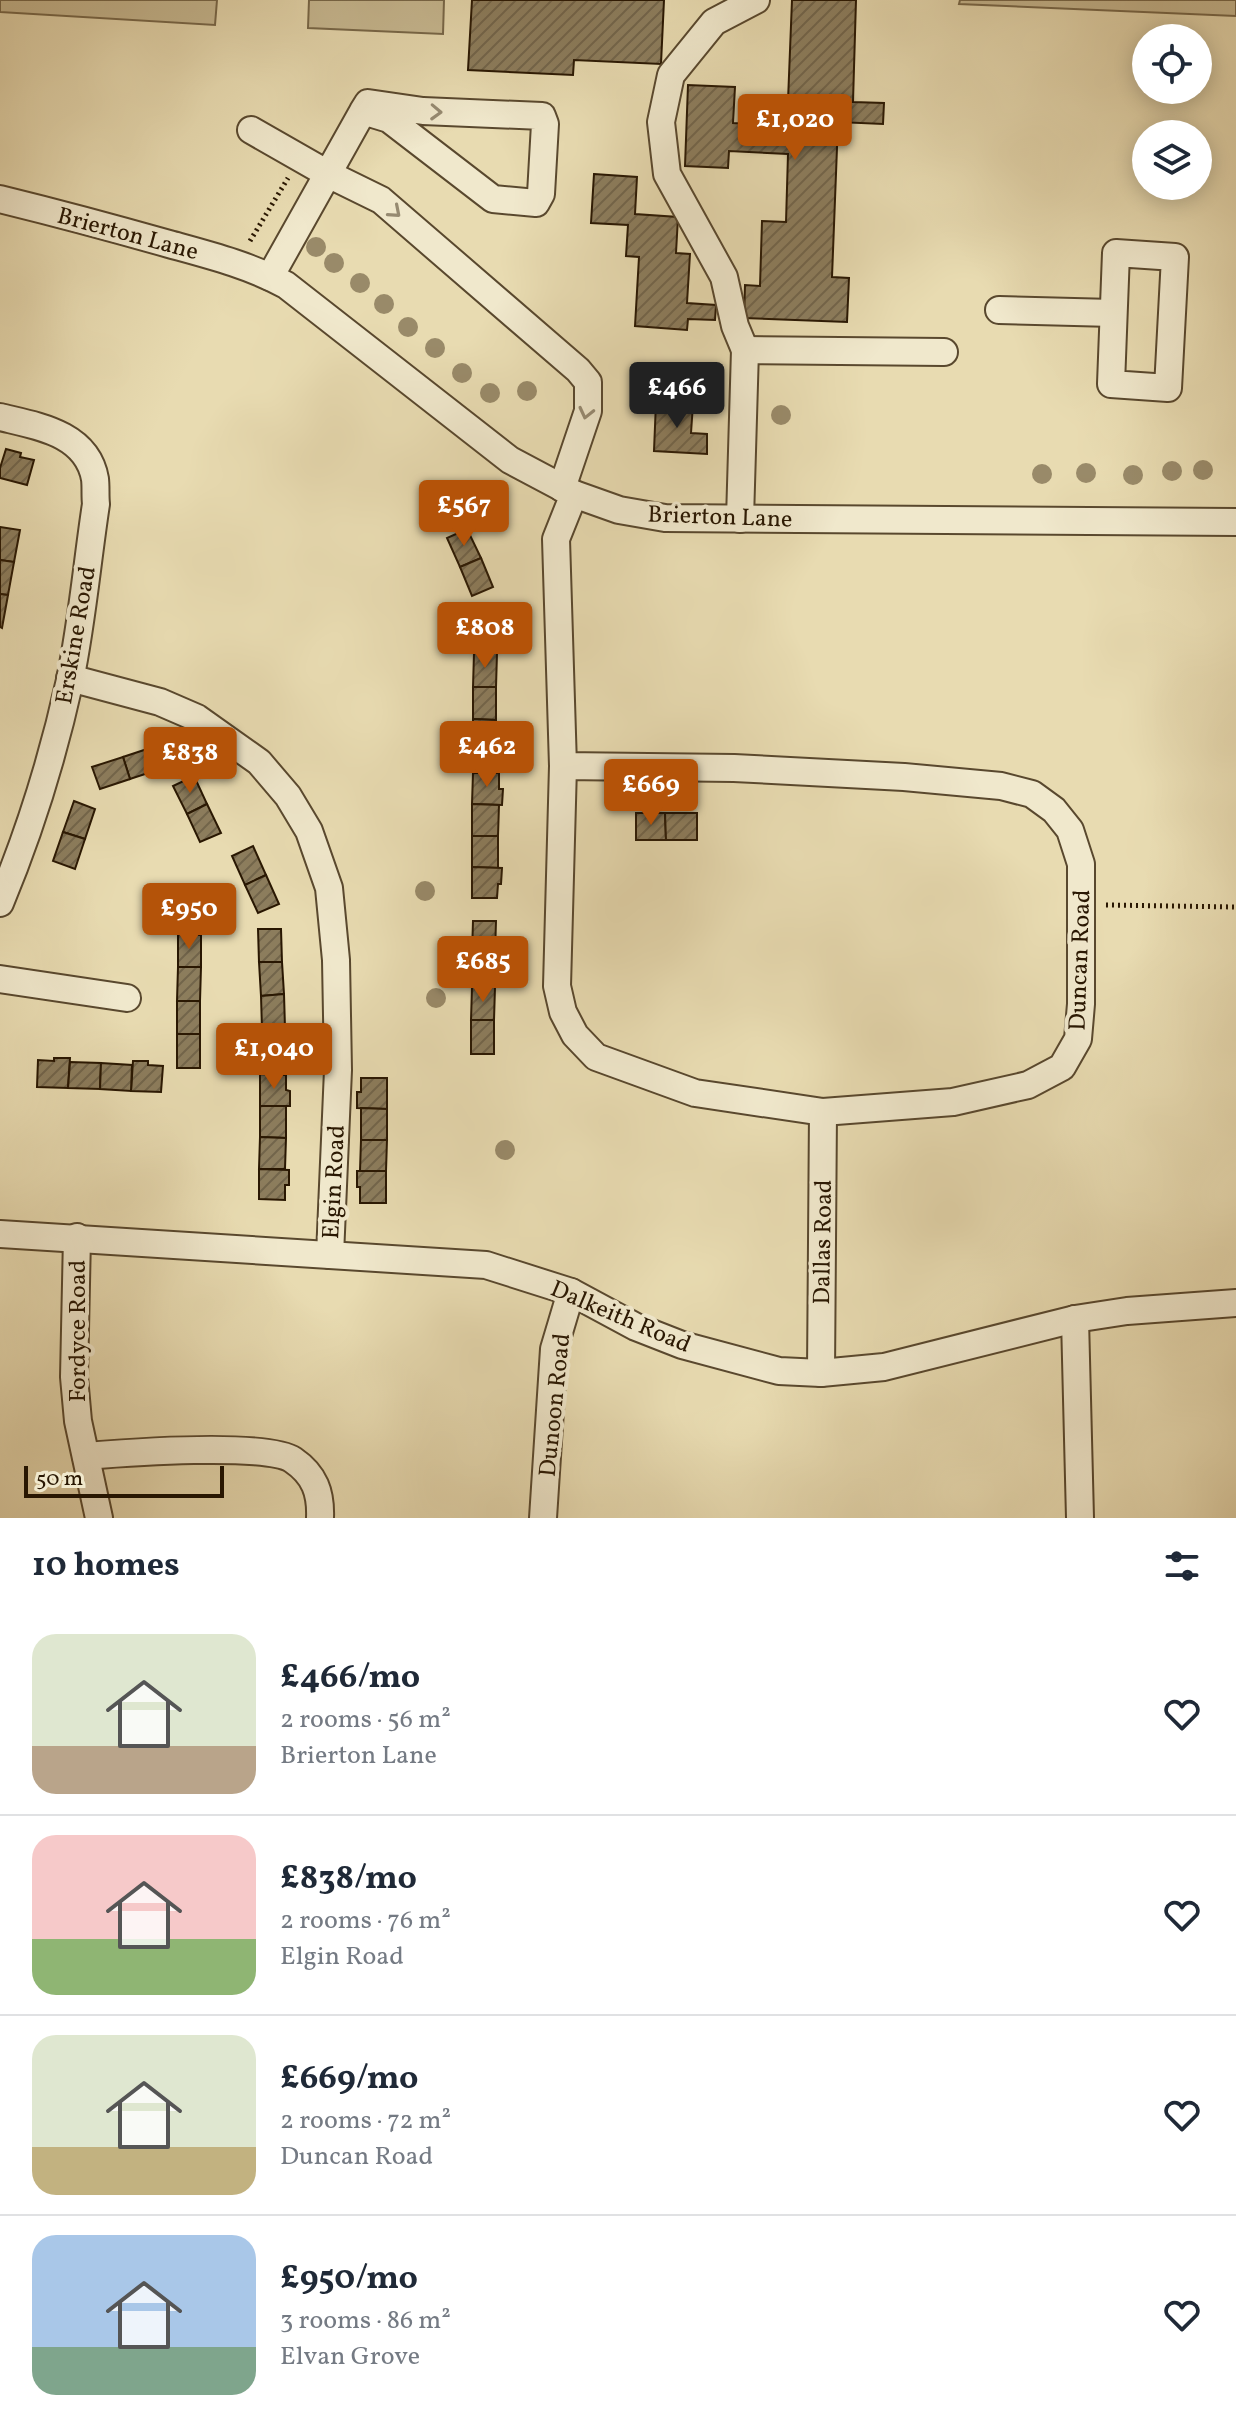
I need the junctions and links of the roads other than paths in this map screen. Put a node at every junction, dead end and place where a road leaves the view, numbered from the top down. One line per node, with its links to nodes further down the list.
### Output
1 (756, 0): 9 (street)
2 (363, 111): 2 (street, one-way to 2); 4 (street)
3 (251, 130): 4 (street, Duncan Road)
4 (328, 174): 6 (street); 12 (street, Duncan Road, one-way to 12)
5 (0, 199): 6 (street, Brierton Lane)
6 (270, 277): 12 (street, Brierton Lane)
7 (999, 310): 8 (street)
8 (1113, 313): 8 (street)
9 (745, 350): 10 (street); 13 (street)
10 (944, 352)
11 (0, 417): 15 (street, Erskine Road)
12 (568, 491): 13 (street, Brierton Lane); 16 (street, Duncan Road)
13 (740, 519): 14 (street, Brierton Lane)
14 (1236, 522)
15 (70, 678): 17 (street, Erskine Road); 23 (street, Elgin Road)
16 (563, 766): 20 (street, Duncan Road); 20 (street, Duncan Road)
17 (0, 903)
18 (0, 979): 19 (street)
19 (127, 998)
20 (823, 1112): 27 (street, Dallas Road)
21 (0, 1234): 22 (street, Dalkeith Road)
22 (77, 1237): 23 (street, Dalkeith Road); 28 (street, Fordyce Road)
23 (330, 1255): 24 (street, Dalkeith Road)
24 (571, 1292): 27 (street, Dalkeith Road); 31 (street, Dunoon Road)
25 (1236, 1303): 26 (street, Dalkeith Road)
26 (1075, 1319): 27 (street, Dalkeith Road); 32 (street)
27 (821, 1373)
28 (86, 1456): 29 (street, Fordyce Road); 30 (street)
29 (99, 1518)
30 (320, 1518)
31 (543, 1518)
32 (1080, 1518)

